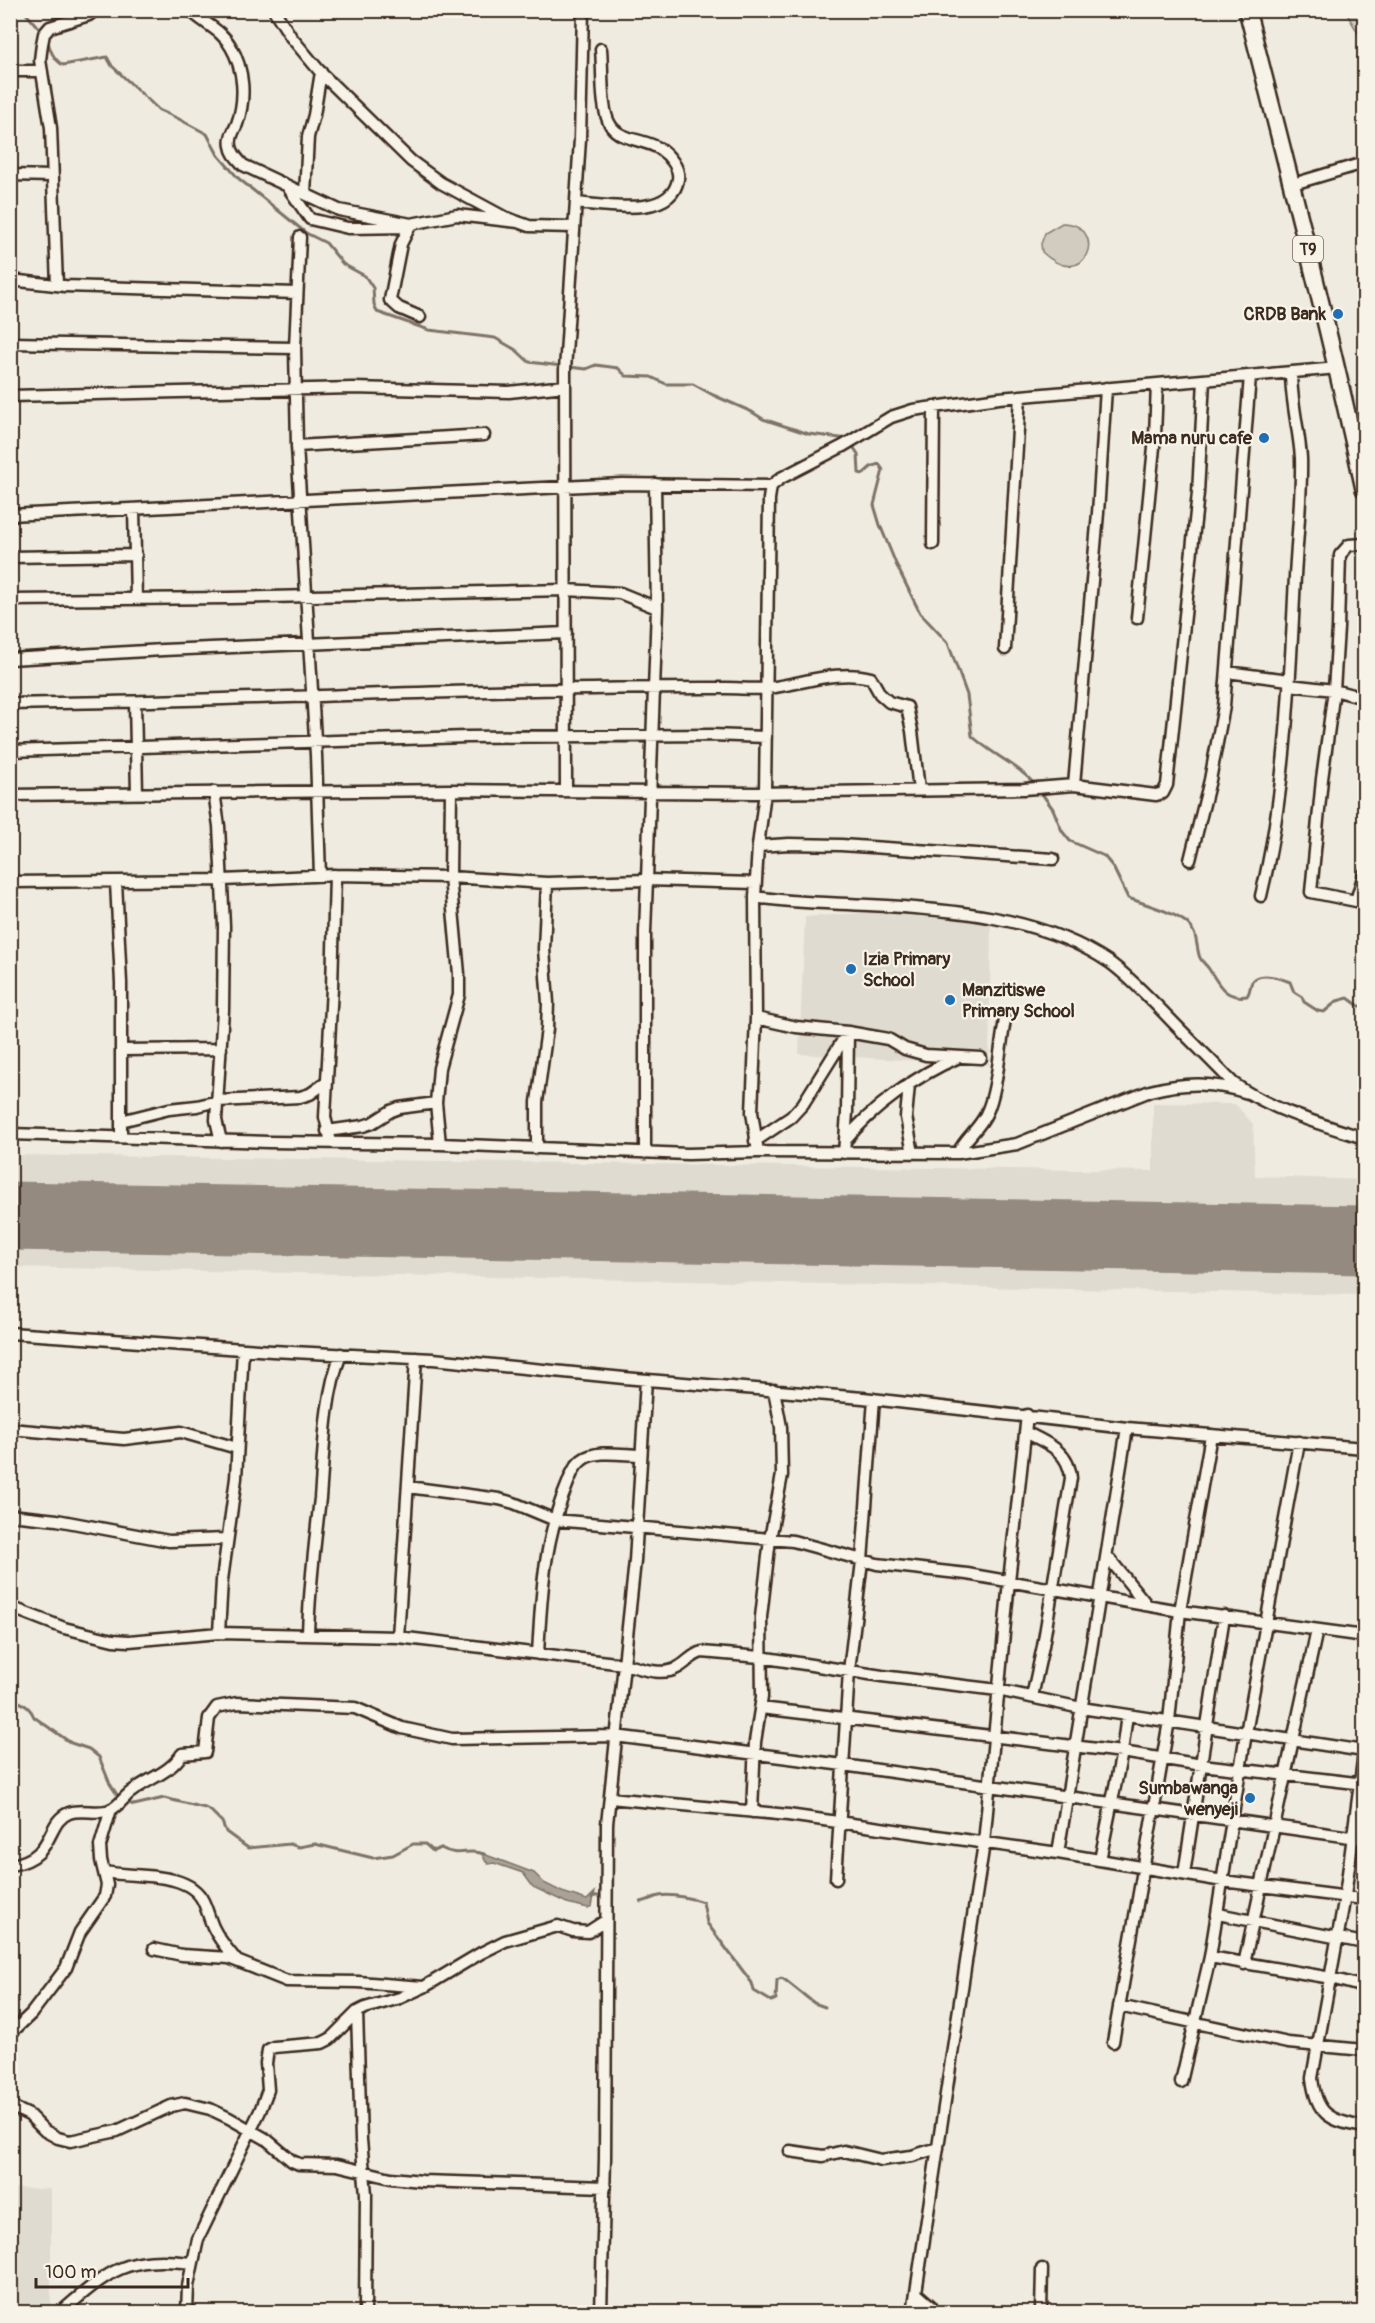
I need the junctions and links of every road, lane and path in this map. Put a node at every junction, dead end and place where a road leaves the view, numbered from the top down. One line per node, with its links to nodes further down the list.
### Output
1 (95, 10): 8 (street)
2 (190, 10): 13 (street)
3 (274, 10): 9 (street)
4 (583, 10): 16 (street)
5 (1247, 10): 14 (highway, T9)
6 (601, 49): 16 (street)
7 (10, 71): 8 (street)
8 (42, 71): 12 (street)
9 (321, 72): 15 (street); 17 (street)
10 (1365, 164): 14 (street)
11 (10, 175): 12 (street)
12 (51, 176): 22 (street)
13 (286, 184): 15 (street); 18 (street)
14 (1293, 184): 27 (highway, T9)
15 (305, 194): 18 (street)
16 (576, 203): 19 (street)
17 (518, 222): 18 (street); 19 (street)
18 (410, 226): 24 (street)
19 (574, 227): 32 (street)
20 (300, 237): 23 (street)
21 (10, 280): 22 (street)
22 (57, 285): 23 (street)
23 (297, 293): 26 (street)
24 (420, 317)
25 (10, 343): 26 (street)
26 (295, 348): 34 (street)
27 (1338, 368): 28 (street); 43 (highway, T9)
28 (1291, 372): 29 (street); 62 (street)
29 (1250, 376): 30 (street); 61 (street)
30 (1204, 380): 31 (street); 77 (street)
31 (1157, 384): 33 (street); 56 (street)
32 (565, 386): 34 (street); 42 (street)
33 (1106, 388): 36 (street); 77 (street)
34 (296, 390): 35 (street); 39 (street)
35 (10, 396)
36 (1020, 396): 37 (street); 59 (street)
37 (934, 406): 41 (street); 47 (street)
38 (484, 435): 39 (street)
39 (297, 446): 44 (street)
40 (655, 484): 41 (street); 42 (street); 55 (street)
41 (771, 486): 65 (street)
42 (565, 487): 44 (street); 51 (street)
43 (1365, 489)
44 (301, 501): 45 (street); 52 (street)
45 (134, 509): 46 (street); 49 (street)
46 (10, 515)
47 (933, 544)
48 (1365, 544): 66 (street)
49 (136, 555): 50 (street); 53 (street)
50 (10, 557)
51 (566, 590): 52 (street); 55 (street); 57 (street)
52 (308, 596): 53 (street); 58 (street)
53 (136, 599): 54 (street)
54 (10, 600)
55 (657, 608): 64 (street)
56 (1137, 618)
57 (566, 633): 58 (street); 63 (street)
58 (310, 644): 60 (street); 67 (street)
59 (1005, 650)
60 (10, 659)
61 (1227, 672): 62 (street); 89 (street)
62 (1289, 683): 66 (street); 100 (street)
63 (567, 688): 64 (street); 67 (street); 72 (street)
64 (654, 688): 65 (street); 71 (street)
65 (767, 688): 73 (street); 79 (street)
66 (1334, 690): 68 (street); 90 (street)
67 (312, 698): 69 (street); 74 (street)
68 (1365, 698)
69 (135, 702): 70 (street); 75 (street)
70 (10, 704)
71 (652, 735): 72 (street); 73 (street); 85 (street)
72 (567, 736): 74 (street); 81 (street)
73 (766, 737): 83 (street)
74 (314, 740): 75 (street); 80 (street)
75 (137, 748): 76 (street); 84 (street)
76 (10, 751)
77 (1074, 785): 79 (street)
78 (451, 790): 80 (street); 81 (street); 93 (street)
79 (919, 790): 83 (street)
80 (317, 791): 82 (street); 92 (street)
81 (566, 791): 85 (street)
82 (214, 792): 84 (street); 94 (street)
83 (765, 792): 85 (street); 87 (street)
84 (137, 793): 86 (street)
85 (650, 793): 95 (street)
86 (10, 795)
87 (758, 846): 88 (street); 99 (street)
88 (1053, 859)
89 (1190, 860)
90 (1365, 874)
91 (334, 875): 92 (street); 93 (street); 109 (street)
92 (320, 876): 94 (street)
93 (450, 877): 98 (street); 113 (street)
94 (223, 880): 97 (street); 105 (street)
95 (646, 880): 98 (street); 99 (street); 125 (street)
96 (10, 882): 97 (street)
97 (116, 882): 106 (street)
98 (547, 883): 122 (street)
99 (755, 883): 101 (street)
100 (1261, 896)
101 (755, 897): 102 (street); 111 (street)
102 (756, 1018): 104 (street); 123 (street)
103 (1005, 1020): 127 (street)
104 (848, 1032): 107 (street); 123 (street); 124 (street)
105 (221, 1049): 106 (street); 112 (street)
106 (121, 1050): 114 (street)
107 (960, 1057): 108 (street); 110 (street)
108 (981, 1058)
109 (327, 1082): 112 (street); 115 (street)
110 (909, 1085): 124 (street); 126 (street)
111 (1248, 1093): 118 (street); 127 (street)
112 (218, 1101): 114 (street); 119 (street)
113 (436, 1103): 115 (street); 121 (street)
114 (121, 1121): 117 (street)
115 (327, 1131): 120 (street)
116 (10, 1134): 117 (street)
117 (121, 1136): 119 (street)
118 (1365, 1138)
119 (221, 1141): 120 (street)
120 (331, 1142): 121 (street)
121 (440, 1144): 122 (street)
122 (537, 1147): 125 (street)
123 (756, 1147): 124 (street); 125 (street)
124 (844, 1148): 126 (street)
125 (645, 1153)
126 (913, 1153): 127 (street)
127 (958, 1153)
128 (10, 1333): 129 (street)
129 (243, 1349): 130 (street); 141 (street)
130 (341, 1354): 131 (street); 162 (street)
131 (416, 1358): 132 (street); 144 (street)
132 (646, 1380): 133 (street); 143 (street)
133 (774, 1390): 134 (street); 149 (street)
134 (874, 1400): 135 (street); 151 (street)
135 (1027, 1415): 136 (street); 138 (street)
136 (1127, 1428): 139 (street); 150 (street)
137 (10, 1429): 141 (street)
138 (1025, 1432): 152 (street); 153 (street)
139 (1210, 1435): 140 (street); 157 (street)
140 (1299, 1442): 142 (street); 159 (street)
141 (237, 1448): 148 (street)
142 (1365, 1448)
143 (640, 1455): 146 (street); 147 (street)
144 (408, 1487): 146 (street); 164 (street)
145 (10, 1515): 148 (street)
146 (555, 1520): 147 (street); 165 (street)
147 (636, 1529): 149 (street); 167 (street)
148 (226, 1539): 161 (street)
149 (770, 1539): 151 (street); 166 (street)
150 (1107, 1556): 154 (street); 155 (street)
151 (862, 1561): 152 (street); 168 (street)
152 (1009, 1581): 153 (street); 169 (street)
153 (1053, 1589): 154 (street); 170 (street)
154 (1101, 1597): 155 (street); 172 (street)
155 (1147, 1605): 157 (street)
156 (10, 1607): 161 (street)
157 (1180, 1611): 158 (street); 175 (street)
158 (1224, 1616): 159 (street); 176 (street)
159 (1266, 1622): 160 (street); 177 (street)
160 (1317, 1630): 163 (street); 180 (street)
161 (219, 1633): 162 (street)
162 (308, 1635): 164 (street)
163 (1365, 1636)
164 (398, 1637): 165 (street)
165 (538, 1654): 167 (street)
166 (760, 1657): 167 (street); 168 (street); 171 (street)
167 (624, 1664): 178 (street)
168 (849, 1671): 169 (street); 174 (street)
169 (998, 1690): 170 (street); 179 (street)
170 (1032, 1697): 172 (street)
171 (761, 1708): 174 (street); 184 (street)
172 (1081, 1708): 173 (street); 181 (street)
173 (1127, 1715): 175 (street); 182 (street)
174 (845, 1719): 179 (street); 186 (street)
175 (1169, 1721): 176 (street); 185 (street)
176 (1208, 1727): 177 (street); 187 (street)
177 (1246, 1733): 180 (street); 188 (street)
178 (615, 1736): 184 (street); 193 (street); 195 (street)
179 (995, 1737): 181 (street); 191 (street)
180 (1293, 1739): 183 (street); 189 (street)
181 (1076, 1747): 182 (street); 192 (street)
182 (1122, 1752): 185 (street); 194 (street)
183 (1365, 1752): 190 (street)
184 (755, 1754): 186 (street); 197 (street)
185 (1162, 1758): 187 (street); 196 (street)
186 (843, 1765): 191 (street); 200 (street)
187 (1202, 1765): 188 (street); 198 (street)
188 (1241, 1769): 189 (street); 199 (street)
189 (1286, 1774): 190 (street); 201 (street)
190 (1362, 1784): 202 (street)
191 (989, 1786): 192 (street); 204 (street)
192 (1068, 1796): 194 (street); 205 (street)
193 (609, 1798): 197 (street); 217 (street)
194 (1111, 1803): 196 (street); 206 (street)
195 (111, 1809): 207 (street); 209 (street)
196 (1153, 1809): 198 (street); 208 (street)
197 (752, 1812): 200 (street)
198 (1194, 1816): 199 (street); 210 (street)
199 (1233, 1821): 201 (street); 212 (street)
200 (838, 1822): 204 (street); 211 (street)
201 (1274, 1827): 202 (street); 213 (street)
202 (1353, 1837): 203 (street); 214 (street)
203 (1365, 1839)
204 (984, 1843): 205 (street); 239 (street)
205 (1058, 1853): 206 (street)
206 (1100, 1860): 208 (street)
207 (10, 1865)
208 (1144, 1867): 210 (street); 228 (street)
209 (105, 1872): 223 (street); 231 (street)
210 (1184, 1874): 212 (street)
211 (836, 1879)
212 (1223, 1881): 213 (street); 216 (street)
213 (1262, 1885): 214 (street); 218 (street)
214 (1345, 1896): 215 (street); 219 (street)
215 (1365, 1899)
216 (1218, 1914): 218 (street); 222 (street)
217 (605, 1921): 226 (street); 242 (street)
218 (1255, 1921): 219 (street); 224 (street)
219 (1338, 1937): 220 (street); 225 (street)
220 (1365, 1943)
221 (154, 1949): 223 (street)
222 (1210, 1957): 224 (street); 230 (street)
223 (238, 1961): 226 (street)
224 (1244, 1964): 225 (street)
225 (1331, 1978): 227 (street); 233 (street)
226 (424, 1987): 229 (street)
227 (1365, 1987)
228 (1119, 2006): 230 (street); 232 (street)
229 (357, 2012): 238 (street); 241 (street)
230 (1196, 2022): 233 (street); 235 (street)
231 (10, 2034)
232 (1113, 2042)
233 (1318, 2047): 234 (street); 237 (street)
234 (1365, 2050)
235 (1182, 2082)
236 (10, 2106): 238 (street)
237 (1365, 2127)
238 (252, 2131): 241 (street); 243 (street)
239 (938, 2148): 240 (street); 245 (street)
240 (790, 2151)
241 (365, 2172): 242 (street); 248 (street)
242 (605, 2187): 249 (street)
243 (191, 2263): 246 (street); 247 (street)
244 (1042, 2269): 252 (street)
245 (916, 2293): 250 (street); 251 (street)
246 (60, 2313)
247 (187, 2313)
248 (365, 2313)
249 (601, 2313)
250 (913, 2313)
251 (932, 2313)
252 (1041, 2313)

